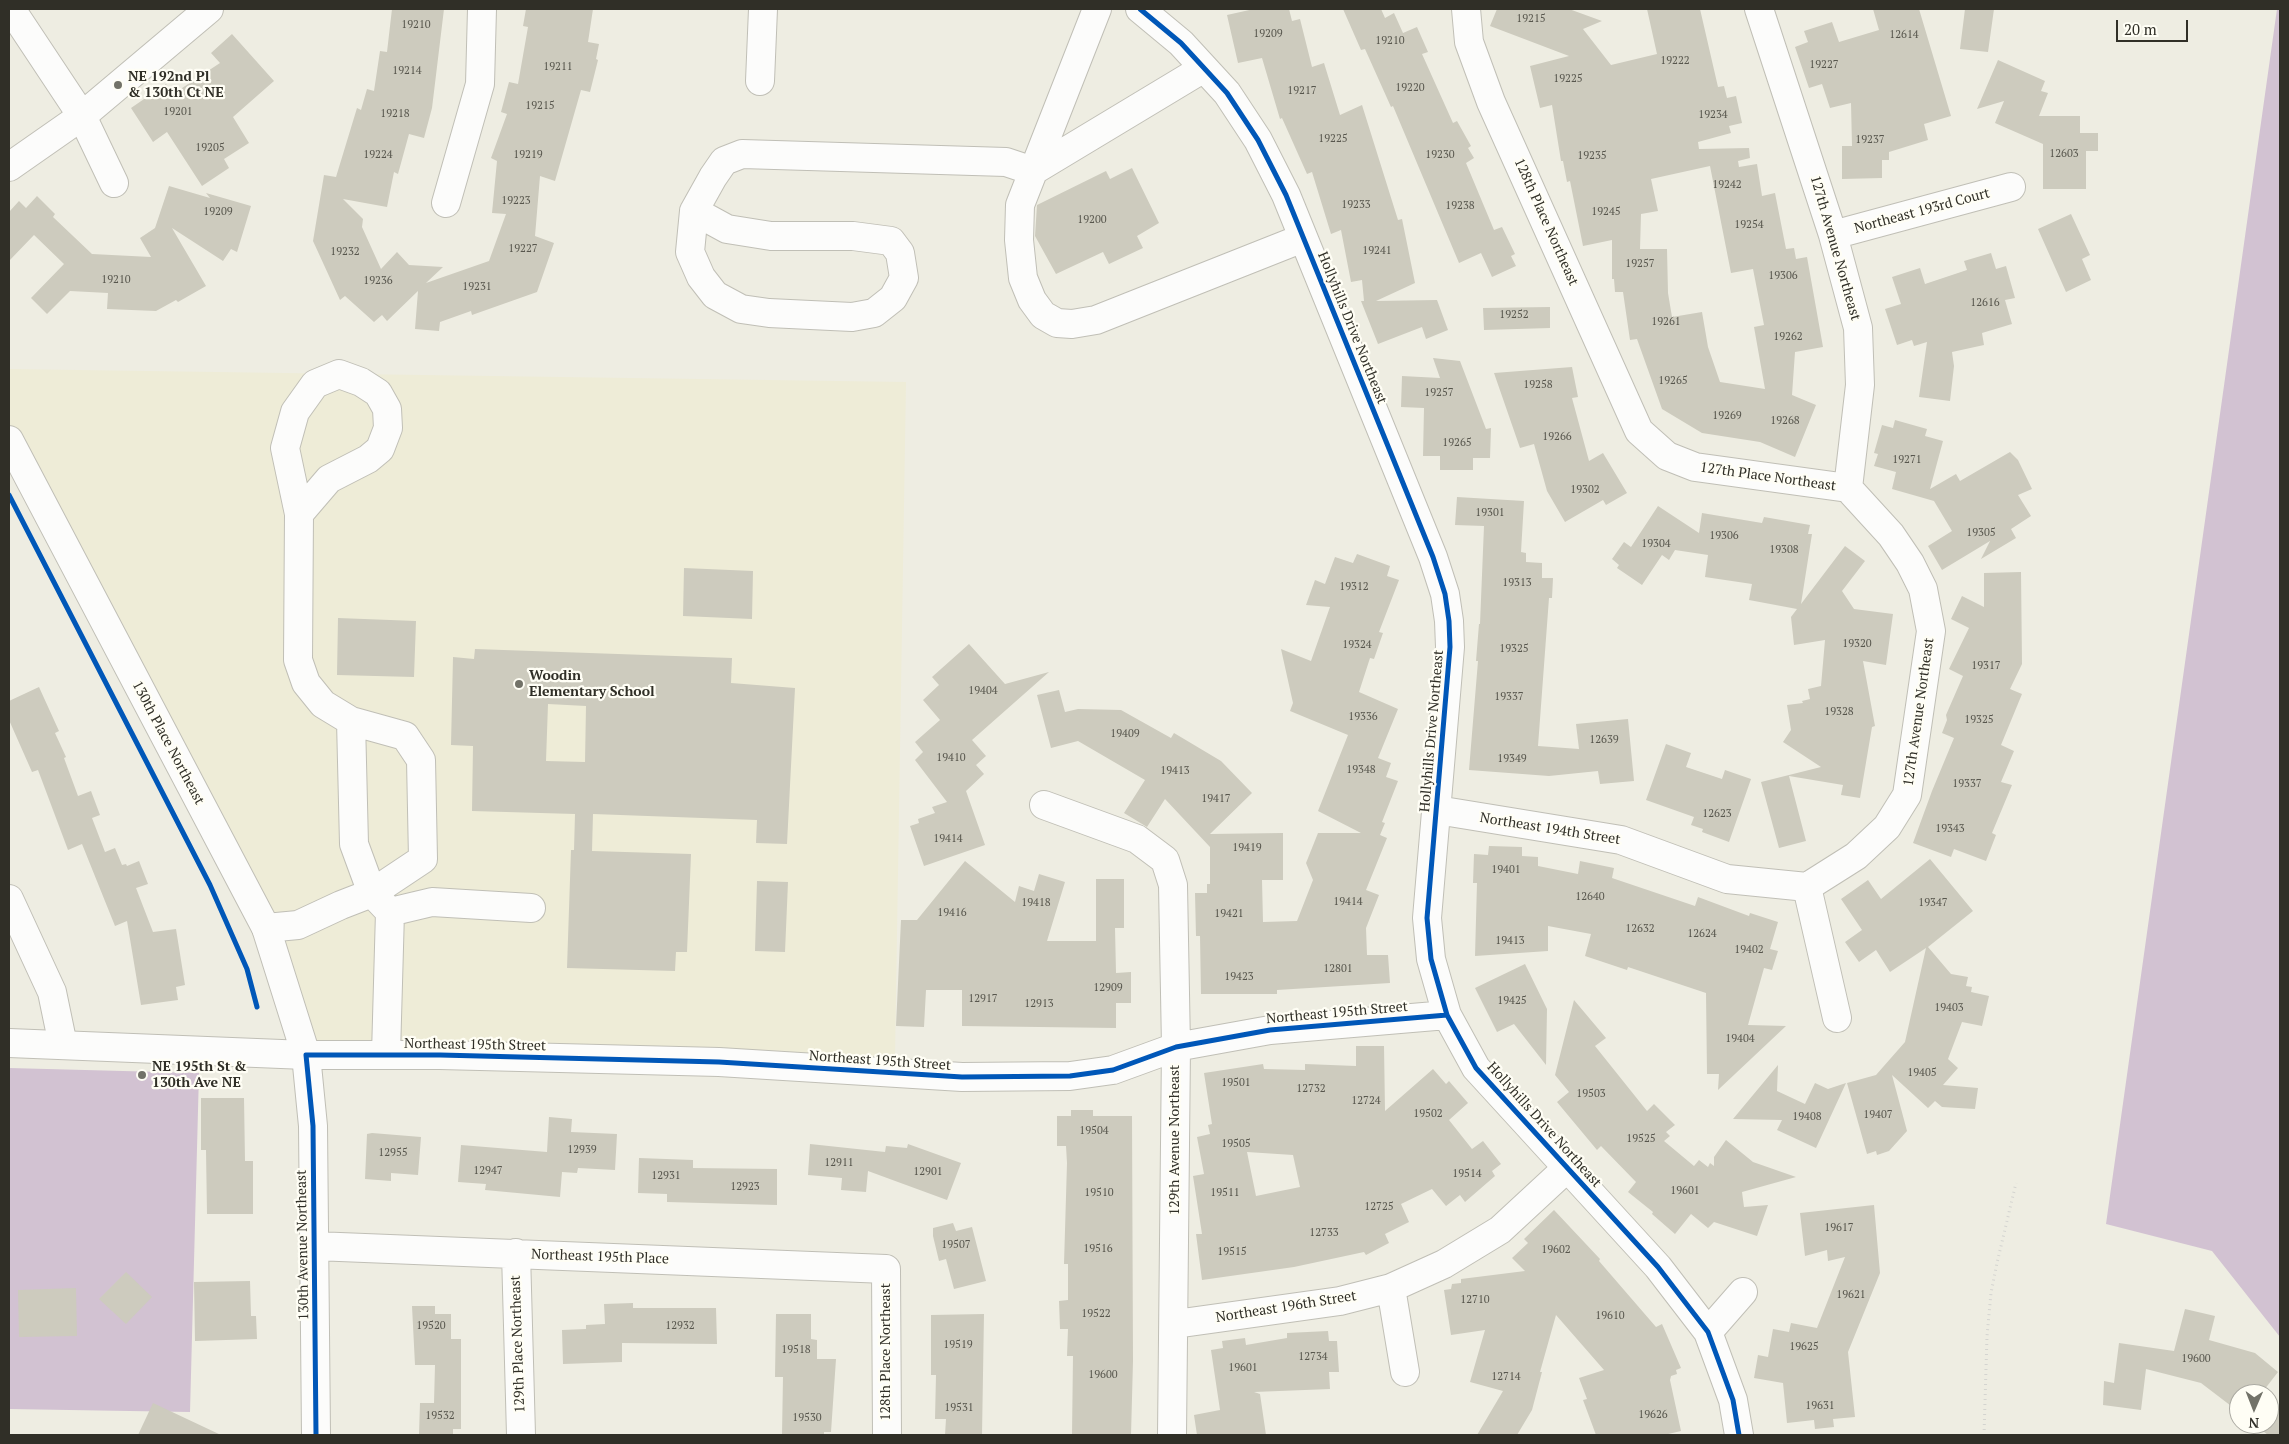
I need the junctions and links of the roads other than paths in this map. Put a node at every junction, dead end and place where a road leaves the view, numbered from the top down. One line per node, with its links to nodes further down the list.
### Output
1 (11, 9): 11 (street)
2 (209, 9): 11 (street)
3 (482, 9): 16 (street)
4 (763, 9): 10 (street)
5 (1097, 9): 13 (street)
6 (1140, 9): 9 (street, Hollyhills Drive Northeast)
7 (1466, 9): 20 (street, 128th Place Northeast)
8 (1758, 9): 18 (street, 127th Avenue Northeast)
9 (1204, 68): 13 (street); 19 (street, Hollyhills Drive Northeast)
10 (760, 81)
11 (82, 116): 12 (street); 14 (street)
12 (9, 167)
13 (1033, 171): 17 (street); 19 (street)
14 (114, 183)
15 (2011, 187): 18 (street, Northeast 193rd Court)
16 (446, 203)
17 (694, 211): 17 (street)
18 (1833, 235): 22 (street, 127th Avenue Northeast)
19 (1304, 238): 26 (street, Hollyhills Drive Northeast)
20 (1639, 431): 22 (street, 127th Place Northeast)
21 (9, 440): 33 (street, 130th Place Northeast)
22 (1848, 488): 28 (street, 127th Avenue Northeast)
23 (300, 514): 23 (street); 24 (street)
24 (351, 721): 27 (street); 31 (street)
25 (1044, 806): 38 (street, 129th Avenue Northeast)
26 (1437, 810): 28 (street, Northeast 194th Street); 34 (street, Hollyhills Drive Northeast)
27 (407, 870): 30 (street); 31 (street)
28 (1807, 887): 35 (street)
29 (9, 899): 37 (street)
30 (432, 902): 31 (street); 32 (street)
31 (381, 903): 33 (street); 39 (street)
32 (531, 908)
33 (266, 928): 40 (street, 130th Place Northeast)
34 (1447, 1015): 38 (street, Northeast 195th Street); 41 (street, Hollyhills Drive Northeast)
35 (1837, 1018)
36 (9, 1043): 37 (street, Northeast 195th Street)
37 (63, 1045): 40 (street, Northeast 195th Street)
38 (1176, 1047): 39 (street, Northeast 195th Street); 47 (street, 129th Avenue Northeast)
39 (386, 1054): 40 (street, Northeast 195th Street)
40 (306, 1055): 42 (street, 130th Avenue Northeast)
41 (1567, 1168): 45 (street, Northeast 196th Street); 48 (street, Hollyhills Drive Northeast)
42 (314, 1246): 43 (street, Northeast 195th Place); 50 (street, 130th Avenue Northeast)
43 (516, 1253): 44 (street, Northeast 195th Place); 51 (street, 129th Place Northeast)
44 (886, 1269): 52 (street, 128th Place Northeast)
45 (1391, 1288): 47 (street, Northeast 196th Street); 49 (street)
46 (1743, 1292): 48 (street)
47 (1175, 1324): 53 (street, 129th Avenue Northeast)
48 (1708, 1332): 54 (street, Hollyhills Drive Northeast)
49 (1405, 1372)
50 (316, 1435)
51 (521, 1435)
52 (887, 1435)
53 (1172, 1435)
54 (1739, 1435)

